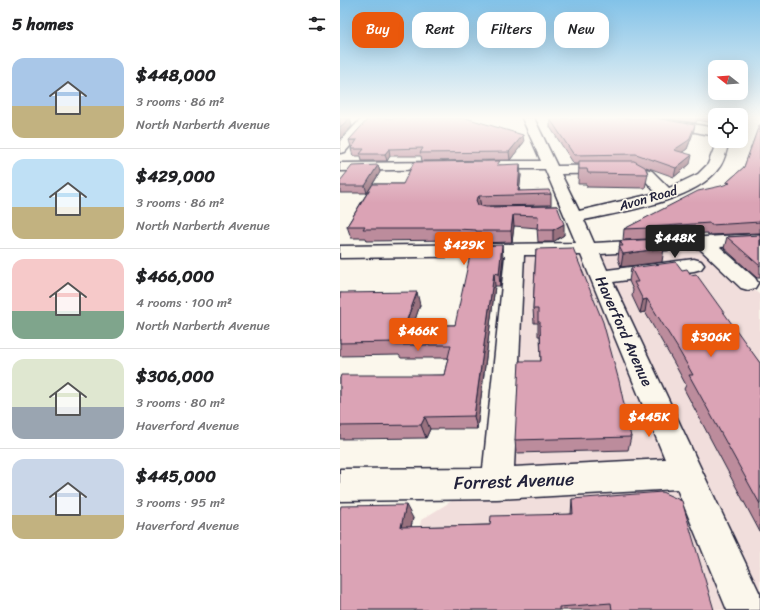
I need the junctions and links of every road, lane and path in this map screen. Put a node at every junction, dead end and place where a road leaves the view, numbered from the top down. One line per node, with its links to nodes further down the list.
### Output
1 (541, 146): 6 (street, Haverford Avenue)
2 (720, 148): 7 (street, Avon Road)
3 (457, 166): 5 (street)
4 (480, 166): 6 (street)
5 (340, 167)
6 (551, 168): 7 (street); 8 (street, Haverford Avenue)
7 (667, 195): 8 (street, Avon Road)
8 (567, 213): 11 (street, Haverford Avenue)
9 (760, 239): 10 (street)
10 (703, 242): 11 (street); 16 (street)
11 (588, 249): 12 (street); 15 (street, Haverford Avenue)
12 (515, 250): 13 (street); 18 (street)
13 (340, 252)
14 (694, 265): 15 (street)
15 (600, 277): 17 (street, Haverford Avenue)
16 (748, 283)
17 (687, 474): 18 (street, Forrest Avenue); 20 (street, Haverford Avenue)
18 (497, 483): 19 (street, Forrest Avenue)
19 (340, 485)
20 (747, 610)

